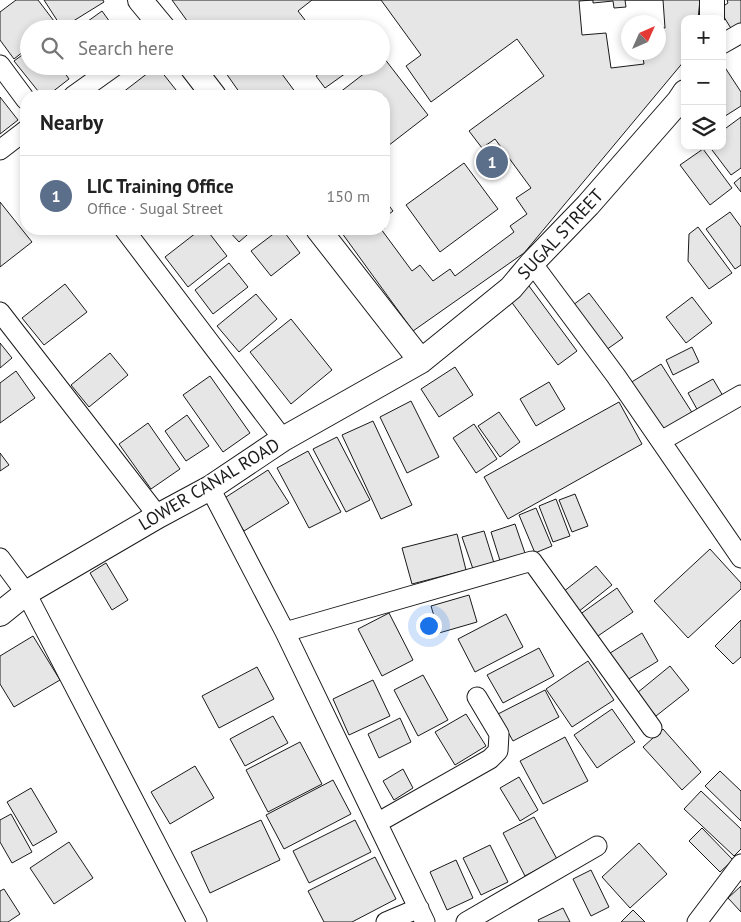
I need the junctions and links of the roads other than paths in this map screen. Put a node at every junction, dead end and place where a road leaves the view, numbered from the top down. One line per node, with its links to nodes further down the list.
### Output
1 (140, 0): 4 (street)
2 (712, 0): 3 (street)
3 (712, 15)
4 (157, 20)
5 (741, 33): 6 (street)
6 (726, 42)
7 (0, 65): 12 (street)
8 (103, 75): 10 (street)
9 (198, 75): 11 (street)
10 (82, 90)
11 (209, 90)
12 (20, 92)
13 (681, 98): 18 (street, SUGAL STREET)
14 (20, 135): 15 (street)
15 (0, 150)
16 (129, 235): 22 (street)
17 (323, 235): 20 (street)
18 (532, 263): 20 (street, SUGAL STREET); 23 (street)
19 (0, 312): 25 (street)
20 (421, 361): 22 (street, LOWER CANAL ROAD)
21 (741, 395): 23 (street)
22 (283, 439): 24 (street, LOWER CANAL ROAD)
23 (661, 441): 27 (street)
24 (210, 488): 25 (street, LOWER CANAL ROAD); 30 (street)
25 (158, 516): 28 (street, LOWER CANAL ROAD)
26 (0, 558): 28 (street)
27 (741, 558)
28 (26, 593): 29 (street, LOWER CANAL ROAD); 37 (street)
29 (0, 614)
30 (284, 632): 32 (street); 33 (street)
31 (477, 697): 33 (street)
32 (652, 728)
33 (377, 824): 36 (street)
34 (597, 846): 39 (street)
35 (741, 864): 40 (street)
36 (422, 915): 38 (street)
37 (197, 922)
38 (386, 922)
39 (466, 922)
40 (697, 922)

